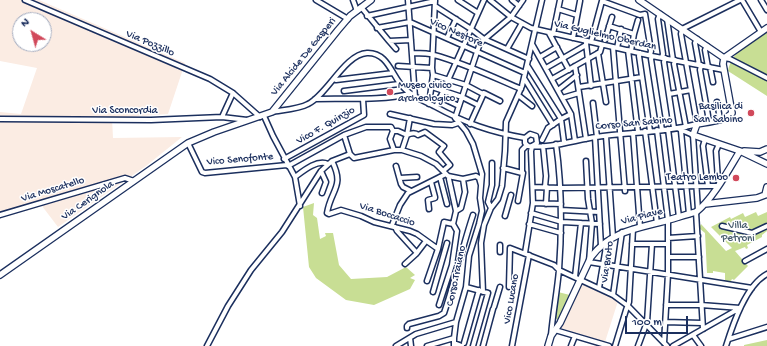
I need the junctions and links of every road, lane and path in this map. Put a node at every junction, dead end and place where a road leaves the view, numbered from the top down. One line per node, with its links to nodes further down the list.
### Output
1 (25, 0): 116 (street, Via Pozzillo)
2 (316, 0): 30 (street)
3 (353, 0): 21 (street)
4 (371, 0): 21 (street, Via Alcide De Gasperi)
5 (408, 0): 20 (street)
6 (458, 0): 24 (street)
7 (484, 0): 24 (street)
8 (490, 0): 28 (street, Via Guglielmo Oberdan)
9 (512, 0): 19 (street)
10 (523, 0): 19 (street)
11 (542, 0): 42 (street)
12 (560, 0): 22 (street)
13 (741, 0): 41 (street); 43 (street)
14 (761, 0): 23 (street)
15 (580, 1): 26 (street)
16 (602, 1): 54 (street); 70 (street)
17 (641, 1): 25 (street)
18 (435, 3): 20 (street); 31 (street); 44 (street)
19 (519, 6): 28 (street)
20 (409, 7): 27 (street); 34 (street)
21 (359, 9): 27 (street); 30 (street, Via Alcide De Gasperi)
22 (558, 9): 26 (street); 45 (street)
23 (767, 10)
24 (478, 13): 39 (street)
25 (660, 14): 32 (street); 73 (street)
26 (577, 15): 48 (street)
27 (366, 16): 37 (street)
28 (511, 17): 35 (street, Via Guglielmo Oberdan); 49 (street)
29 (612, 17): 36 (street)
30 (348, 19): 137 (street, Via Alcide De Gasperi)
31 (456, 19): 39 (street); 47 (street)
32 (667, 19): 41 (street); 77 (street)
33 (638, 20): 46 (street)
34 (410, 22): 37 (street); 44 (street, Vico Nestore); 51 (street)
35 (522, 23): 42 (street, Via Guglielmo Oberdan); 63 (street)
36 (609, 26): 40 (street); 52 (street)
37 (377, 28): 53 (street)
38 (767, 28): 43 (street)
39 (471, 29): 49 (street); 58 (street)
40 (621, 29): 46 (street); 61 (street)
41 (682, 29): 50 (street); 79 (street)
42 (536, 30): 45 (street, Via Guglielmo Oberdan); 56 (street)
43 (761, 32): 74 (street)
44 (434, 33): 47 (street, Vico Nestore); 69 (street)
45 (551, 33): 48 (street, Via Guglielmo Oberdan); 60 (street)
46 (634, 34): 64 (street)
47 (447, 38): 58 (street, Vico Nestore)
48 (573, 38): 55 (street, Via Guglielmo Oberdan)
49 (484, 39): 63 (street); 65 (street)
50 (697, 39): 59 (street); 81 (street)
51 (411, 40): 53 (street); 66 (street)
52 (605, 40)
53 (389, 41): 62 (street)
54 (591, 42): 55 (street, Via Guglielmo Oberdan); 57 (street, Via Guglielmo Oberdan)
55 (586, 43): 72 (street); 76 (street)
56 (532, 44): 71 (street); 75 (street)
57 (602, 44): 61 (street, Via Guglielmo Oberdan); 67 (street)
58 (463, 46): 65 (street, Vico Nestore); 78 (street)
59 (707, 46): 74 (street); 85 (street)
60 (557, 47): 71 (street); 72 (street)
61 (615, 47): 64 (street, Via Guglielmo Oberdan); 102 (street)
62 (396, 49)
63 (507, 49): 75 (street)
64 (630, 51): 68 (street, Via Guglielmo Oberdan); 101 (street)
65 (477, 52): 87 (street); 92 (street, Vico Nestore)
66 (413, 53): 69 (street); 84 (street)
67 (598, 53): 76 (street); 105 (street)
68 (640, 53): 70 (street, Via Guglielmo Oberdan); 95 (street)
69 (433, 55): 78 (street); 86 (street)
70 (651, 56): 73 (street, Via Guglielmo Oberdan); 156 (street)
71 (540, 57): 88 (street)
72 (564, 58): 88 (street); 89 (street)
73 (664, 58): 77 (street, Via Guglielmo Oberdan); 120 (street)
74 (724, 58): 90 (street); 98 (street)
75 (529, 59): 80 (street)
76 (588, 59): 83 (street); 107 (street)
77 (674, 60): 79 (street, Via Guglielmo Oberdan); 115 (street)
78 (456, 62): 87 (street); 99 (street)
79 (686, 63): 81 (street, Via Guglielmo Oberdan); 113 (street)
80 (527, 65): 92 (street); 145 (street)
81 (700, 65): 85 (street, Via Guglielmo Oberdan); 148 (street)
82 (398, 66): 84 (street)
83 (576, 66): 89 (street); 94 (street)
84 (414, 67): 86 (street); 122 (street)
85 (709, 67): 90 (street, Via Guglielmo Oberdan); 103 (street)
86 (432, 68): 93 (street)
87 (472, 68): 106 (street); 110 (street)
88 (546, 68): 100 (street)
89 (569, 70): 100 (street)
90 (724, 70): 146 (street)
91 (393, 73): 96 (street); 96 (street); 104 (street)
92 (525, 73): 97 (street)
93 (433, 75): 99 (street); 132 (street)
94 (577, 75): 108 (street); 112 (street)
95 (642, 77): 101 (street); 158 (street)
96 (334, 78): 126 (street)
97 (524, 78): 110 (street); 152 (street)
98 (767, 78)
99 (448, 79): 106 (street); 111 (street)
100 (552, 79): 112 (street)
101 (631, 79): 102 (street); 160 (street)
102 (616, 81): 105 (street); 162 (street)
103 (713, 82)
104 (399, 84): 114 (street); 118 (street)
105 (603, 84): 107 (street); 129 (street)
106 (466, 85): 119 (street); 124 (street)
107 (591, 86): 108 (street)
108 (578, 87): 117 (street)
109 (435, 88): 111 (street)
110 (521, 89): 121 (street)
111 (444, 90): 123 (street); 124 (street)
112 (558, 90): 125 (street)
113 (691, 90): 115 (street); 151 (street)
114 (344, 91)
115 (680, 92): 120 (street); 153 (street)
116 (233, 93): 140 (street, Via Pozzillo); 141 (street)
117 (579, 93): 125 (street); 171 (street)
118 (410, 94): 122 (street); 127 (street)
119 (483, 94): 128 (street); 133 (street)
120 (669, 94): 154 (street)
121 (518, 95): 135 (street); 165 (street)
122 (415, 97): 132 (street)
123 (440, 97): 134 (street); 136 (street)
124 (462, 97): 133 (street); 134 (street)
125 (562, 98): 139 (street)
126 (315, 99): 127 (street); 137 (street)
127 (363, 99): 188 (street, Vico F. Quinzio)
128 (500, 101)
129 (606, 102)
130 (717, 102): 146 (street)
131 (593, 103): 169 (street)
132 (430, 104): 136 (street)
133 (478, 105): 150 (street)
134 (459, 106): 143 (street)
135 (532, 106)
136 (436, 107): 143 (street)
137 (272, 112): 140 (street, Via Cerignola)
138 (390, 114): 142 (street)
139 (571, 114): 145 (street); 174 (street)
140 (263, 116): 147 (street, Via Cerignola); 188 (street)
141 (222, 117): 144 (street, Via Sconcordia); 147 (street, Via Sconcordia)
142 (410, 118): 149 (street); 164 (street)
143 (455, 118): 149 (street); 150 (street)
144 (0, 119)
145 (560, 119): 152 (street); 175 (street)
146 (720, 119): 148 (street)
147 (249, 121): 176 (street, Via Cerignola)
148 (709, 121): 151 (street)
149 (458, 123): 208 (street)
150 (470, 124): 165 (street)
151 (697, 124): 153 (street); 166 (street)
152 (553, 125): 173 (street)
153 (686, 127): 154 (street)
154 (675, 128): 155 (street, Corso San Sabino); 159 (street, Corso San Sabino)
155 (668, 129): 156 (street, Corso San Sabino); 212 (street)
156 (659, 130): 158 (street, Corso San Sabino); 211 (street)
157 (393, 131): 163 (street); 164 (street); 184 (street)
158 (647, 131): 160 (street, Corso San Sabino); 210 (street)
159 (681, 131): 166 (street, Corso San Sabino); 213 (street)
160 (638, 132): 161 (street, Corso San Sabino)
161 (632, 133): 162 (street, Corso San Sabino); 220 (street)
162 (621, 134): 167 (street, Corso San Sabino); 223 (street)
163 (344, 135): 187 (street); 193 (street)
164 (407, 135): 185 (street); 197 (street)
165 (506, 135): 170 (street); 195 (street)
166 (693, 135): 172 (street, Corso San Sabino); 214 (street)
167 (606, 136): 169 (street, Corso San Sabino); 219 (street)
168 (536, 137): 170 (street); 173 (street); 182 (street)
169 (596, 137): 171 (street, Corso San Sabino); 218 (street)
170 (525, 138): 179 (street)
171 (586, 139): 174 (street, Corso San Sabino)
172 (705, 139): 178 (street, Corso San Sabino); 215 (street)
173 (542, 140): 180 (street)
174 (575, 140): 175 (street, Corso San Sabino)
175 (564, 142): 177 (street, Corso San Sabino)
176 (188, 143): 193 (street, Vico Senofonte); 205 (street, Via Cerignola)
177 (556, 144): 180 (street, Corso San Sabino); 221 (street)
178 (719, 144): 186 (street, Corso San Sabino); 207 (street)
179 (527, 145): 182 (street); 198 (street)
180 (550, 145): 181 (street, Corso San Sabino)
181 (543, 146): 182 (street, Corso San Sabino); 216 (street)
182 (532, 147): 209 (street, Vico Lucano)
183 (766, 149): 186 (street); 192 (street)
184 (394, 150): 185 (street); 187 (street)
185 (402, 150): 197 (street)
186 (740, 151): 192 (street); 207 (street, Via Piave)
187 (350, 154): 190 (street)
188 (284, 159): 193 (street)
189 (586, 161): 217 (street)
190 (330, 162): 196 (street); 199 (street); 257 (street, Via Boccaccio)
191 (492, 163): 235 (street)
192 (765, 163)
193 (288, 166): 199 (street)
194 (396, 166): 202 (street)
195 (503, 168): 198 (street); 235 (street)
196 (321, 171): 225 (street); 233 (street)
197 (444, 172): 201 (street); 204 (street)
198 (522, 173): 227 (street)
199 (295, 177): 233 (street)
200 (417, 177): 202 (street)
201 (440, 177): 206 (street); 229 (street)
202 (400, 178): 224 (street)
203 (449, 179): 237 (street)
204 (463, 179): 208 (street); 237 (street)
205 (134, 181): 244 (street, Via Moscatello); 294 (street, Via Cerignola)
206 (431, 182): 224 (street); 234 (street)
207 (718, 184): 215 (street); 232 (street, Via Piave)
208 (481, 185): 238 (street)
209 (533, 186): 216 (street); 228 (street, Vico Lucano)
210 (652, 186): 211 (street); 220 (street); 252 (street)
211 (664, 186): 212 (street); 248 (street)
212 (675, 186): 213 (street); 247 (street)
213 (686, 186): 214 (street); 243 (street)
214 (697, 186): 215 (street); 240 (street)
215 (708, 186)
216 (546, 187): 221 (street); 230 (street)
217 (587, 187): 218 (street); 221 (street); 239 (street)
218 (598, 187): 219 (street); 241 (street)
219 (609, 187): 223 (street); 267 (street)
220 (637, 187): 223 (street); 260 (street)
221 (560, 188): 231 (street)
222 (767, 188): 232 (street)
223 (625, 189)
224 (411, 191): 257 (street)
225 (322, 193)
226 (511, 195): 246 (street)
227 (518, 201)
228 (533, 203): 230 (street); 242 (street, Vico Lucano)
229 (447, 204)
230 (546, 204): 231 (street)
231 (561, 204): 236 (street)
232 (705, 204): 240 (street, Via Piave)
233 (300, 206): 330 (street)
234 (429, 209)
235 (490, 210): 238 (street); 254 (street)
236 (561, 210): 239 (street); 249 (street)
237 (456, 211): 253 (street)
238 (482, 211): 254 (street)
239 (590, 211): 241 (street); 251 (street)
240 (697, 211): 243 (street, Via Piave); 266 (street)
241 (599, 212): 256 (street)
242 (531, 213): 249 (street); 255 (street, Vico Lucano)
243 (689, 214): 247 (street, Via Piave)
244 (0, 215)
245 (473, 216): 317 (street)
246 (505, 216)
247 (679, 217): 248 (street, Via Piave)
248 (668, 220): 252 (street, Via Piave); 268 (street)
249 (562, 222): 250 (street); 263 (street)
250 (581, 223): 251 (street); 295 (street)
251 (592, 223): 256 (street); 285 (street)
252 (657, 223): 260 (street, Via Piave)
253 (453, 224): 277 (street); 307 (street)
254 (482, 224): 264 (street, Corso Traiano); 265 (street)
255 (529, 224): 263 (street); 281 (street, Vico Lucano)
256 (600, 224): 276 (street)
257 (393, 226): 270 (street, Via Boccaccio); 280 (street)
258 (722, 226): 259 (street)
259 (767, 226)
260 (640, 227): 261 (street, Via Piave)
261 (633, 229): 262 (street, Via Piave); 272 (street)
262 (622, 232): 267 (street, Via Piave); 288 (street, Via Bruto)
263 (561, 234): 290 (street)
264 (476, 235): 265 (street); 299 (street, Corso Traiano)
265 (483, 236): 305 (street)
266 (698, 236): 268 (street); 283 (street)
267 (613, 237): 269 (street, Via Piave)
268 (668, 238): 274 (street)
269 (607, 241): 276 (street, Via Piave); 287 (street)
270 (426, 242): 277 (street, Via Boccaccio); 280 (street)
271 (447, 243): 304 (street)
272 (632, 244): 273 (street); 289 (street)
273 (652, 244): 274 (street); 291 (street)
274 (668, 244): 282 (street)
275 (500, 246): 279 (street)
276 (601, 246): 285 (street, Via Piave)
277 (438, 249): 298 (street)
278 (767, 249): 284 (street)
279 (500, 252)
280 (417, 254): 286 (street)
281 (527, 254): 290 (street); 301 (street); 336 (street, Vico Lucano)
282 (668, 257): 283 (street); 292 (street)
283 (699, 257): 297 (street)
284 (745, 261)
285 (588, 262): 287 (street); 296 (street, Via Piave)
286 (405, 264)
287 (603, 264): 288 (street); 302 (street)
288 (617, 266): 289 (street); 306 (street, Via Bruto)
289 (631, 268): 291 (street); 308 (street)
290 (559, 270): 295 (street); 321 (street)
291 (650, 271): 292 (street); 315 (street)
292 (668, 274): 297 (street); 309 (street)
293 (767, 274): 303 (street)
294 (0, 275)
295 (575, 277): 296 (street)
296 (581, 279): 302 (street); 319 (street, Via Piave)
297 (700, 280): 303 (street); 310 (street)
298 (427, 281)
299 (466, 287): 305 (street); 312 (street, Corso Traiano)
300 (500, 287): 335 (street)
301 (509, 287)
302 (599, 288): 306 (street)
303 (752, 288): 311 (street)
304 (433, 292)
305 (483, 292): 329 (street); 334 (street)
306 (613, 295): 308 (street)
307 (439, 305)
308 (628, 306): 315 (street); 340 (street)
309 (666, 306): 310 (street); 313 (street)
310 (701, 306): 311 (street); 314 (street)
311 (740, 308): 318 (street); 325 (street)
312 (456, 322): 323 (street); 324 (street, Corso Traiano)
313 (665, 322): 314 (street); 327 (street)
314 (702, 323): 318 (street)
315 (646, 324): 327 (street); 341 (street)
316 (767, 327): 325 (street)
317 (407, 328)
318 (703, 329): 320 (street)
319 (555, 330): 321 (street, Via Piave); 322 (street)
320 (693, 335): 342 (street); 343 (street)
321 (551, 336): 337 (street, Via Piave)
322 (575, 336): 326 (street); 338 (street)
323 (410, 338): 331 (street); 332 (street)
324 (454, 338): 328 (street, Corso Traiano); 333 (street)
325 (728, 339): 344 (street)
326 (591, 344): 339 (street)
327 (665, 344)
328 (454, 345): 329 (street)
329 (463, 345)
330 (207, 346)
331 (396, 346)
332 (411, 346)
333 (427, 346)
334 (473, 346)
335 (483, 346)
336 (512, 346)
337 (548, 346)
338 (571, 346)
339 (609, 346)
340 (615, 346)
341 (638, 346)
342 (673, 346)
343 (701, 346)
344 (726, 346)

